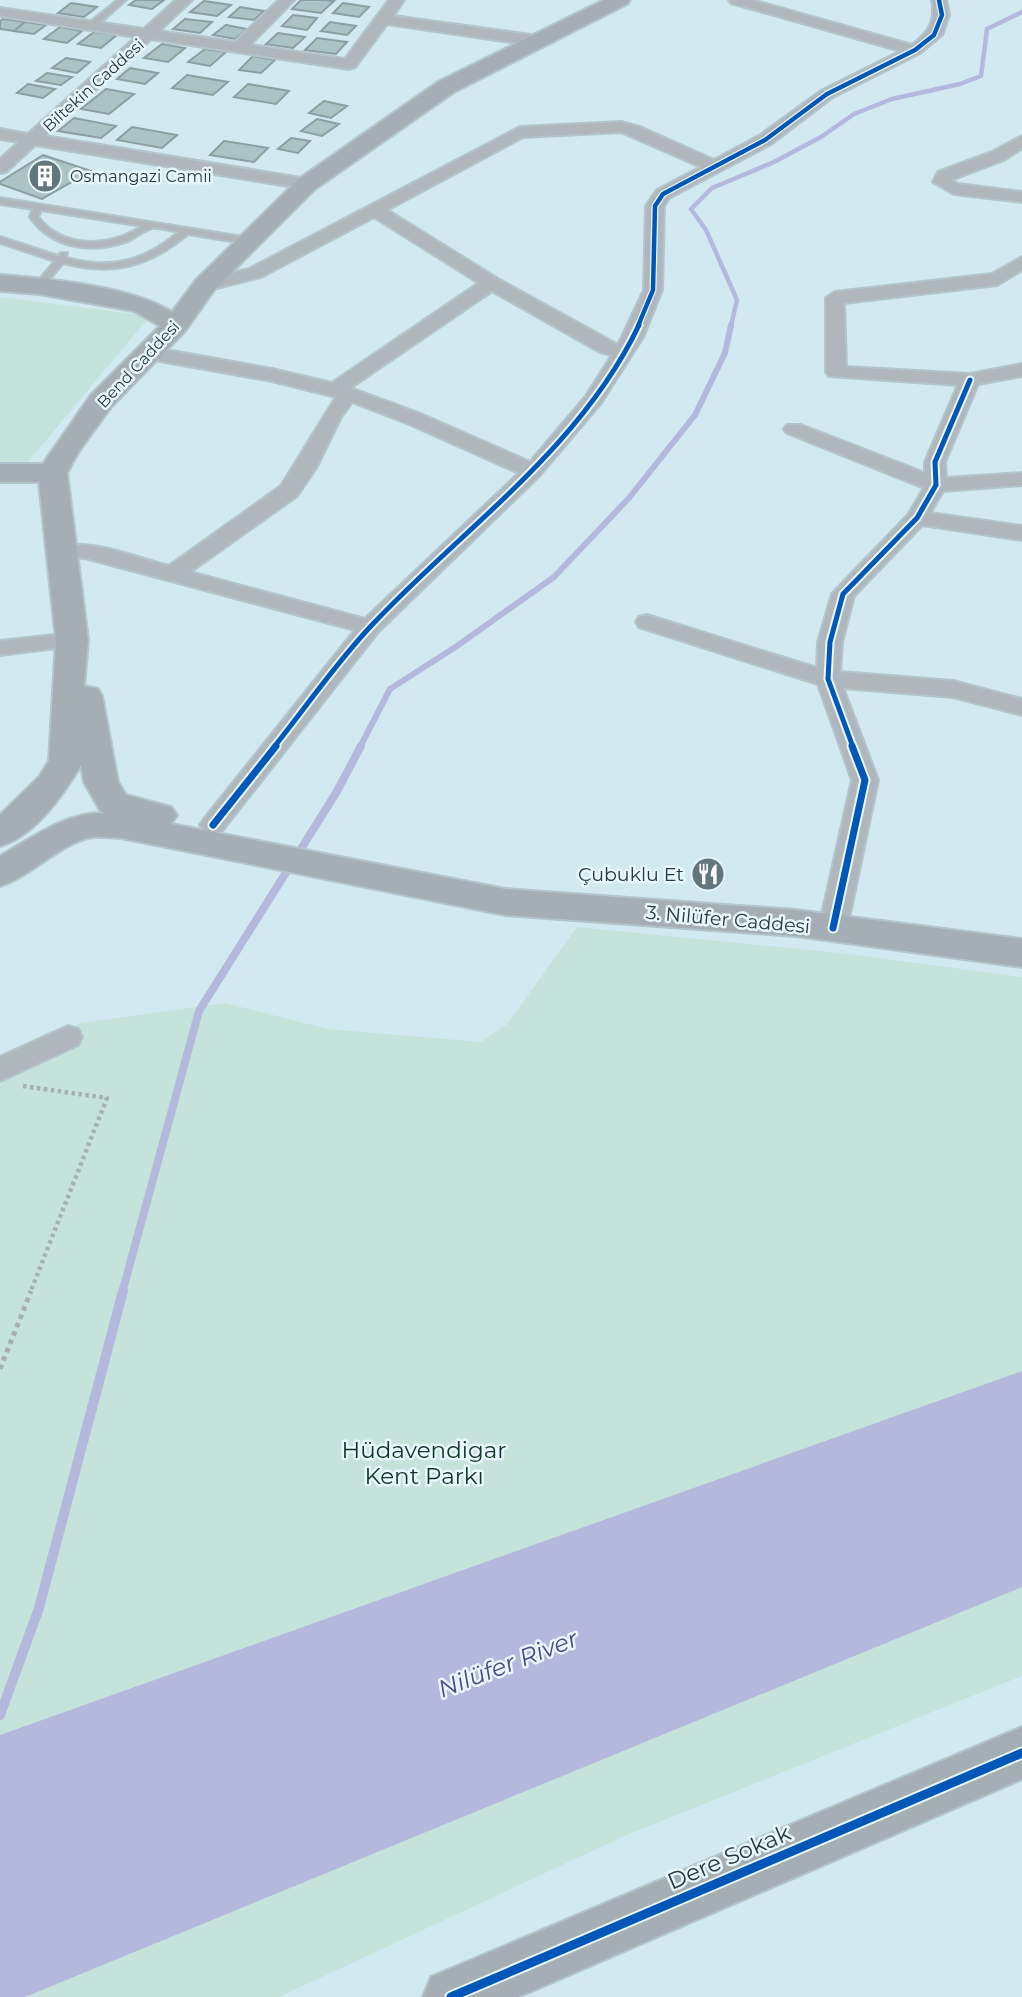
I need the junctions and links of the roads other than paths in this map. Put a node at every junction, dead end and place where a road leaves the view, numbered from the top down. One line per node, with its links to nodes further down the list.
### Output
1 (6, 0): 9 (street)
2 (122, 0): 12 (lane)
3 (185, 0): 13 (street, Biltekin Caddesi)
4 (287, 0): 15 (street)
5 (397, 0): 11 (street)
6 (620, 0): 14 (main road, Bend Caddesi)
7 (736, 0): 16 (street)
8 (939, 0): 16 (street)
9 (0, 4)
10 (0, 12): 12 (street)
11 (384, 19): 14 (street); 15 (street)
12 (92, 25): 13 (street)
13 (151, 33): 15 (street); 18 (street, Biltekin Caddesi)
14 (538, 41): 22 (main road, Bend Caddesi)
15 (240, 46)
16 (915, 50): 20 (street)
17 (0, 134): 18 (street)
18 (33, 138): 21 (street, Biltekin Caddesi); 22 (street)
19 (1022, 141): 23 (street)
20 (712, 166): 26 (street); 40 (street)
21 (0, 168)
22 (307, 184): 30 (main road, Bend Caddesi)
23 (1022, 197)
24 (1, 203): 25 (lane)
25 (38, 207): 27 (lane); 31 (lane)
26 (374, 209): 35 (street); 36 (street)
27 (150, 225): 28 (lane); 31 (lane)
28 (186, 231): 30 (lane); 32 (lane)
29 (0, 240): 32 (lane)
30 (249, 241): 36 (main road, Bend Caddesi)
31 (74, 243): 32 (lane)
32 (60, 260): 37 (lane)
33 (1022, 262): 43 (street)
34 (0, 283): 37 (main road)
35 (491, 283): 40 (street); 44 (street)
36 (205, 285): 38 (main road); 39 (main road, Bend Caddesi)
37 (39, 286): 38 (main road)
38 (100, 296): 39 (main road)
39 (176, 326): 41 (main road, Bend Caddesi)
40 (622, 352): 46 (street)
41 (149, 353): 44 (street); 48 (main road, Bend Caddesi)
42 (1022, 370): 43 (street)
43 (970, 380): 50 (street)
44 (342, 392): 46 (street); 54 (street)
45 (794, 429): 50 (street)
46 (533, 471): 56 (street)
47 (0, 473): 48 (main road)
48 (53, 473): 53 (main road)
49 (1022, 479): 50 (street)
50 (936, 485): 51 (street)
51 (917, 517): 52 (street); 59 (street)
52 (1022, 533)
53 (62, 552): 54 (street); 57 (main road)
54 (171, 575): 56 (street)
55 (647, 622): 59 (street)
56 (370, 627): 63 (street)
57 (72, 640): 58 (street); 61 (main road); 62 (main road)
58 (0, 648)
59 (828, 679): 60 (street); 67 (street)
60 (1022, 706)
61 (66, 761): 62 (main road); 64 (main road)
62 (101, 805): 63 (main road); 64 (main road); 65 (main road); 66 (main road)
63 (213, 825): 65 (main road)
64 (0, 835)
65 (254, 841): 67 (main road, 3. Nilüfer Caddesi)
66 (0, 873)
67 (832, 928): 68 (main road, 3. Nilüfer Caddesi)
68 (1022, 953)
69 (68, 1037): 70 (street)
70 (10, 1078)
71 (1022, 1753): 72 (main road, Dere Sokak)
72 (451, 1997)

